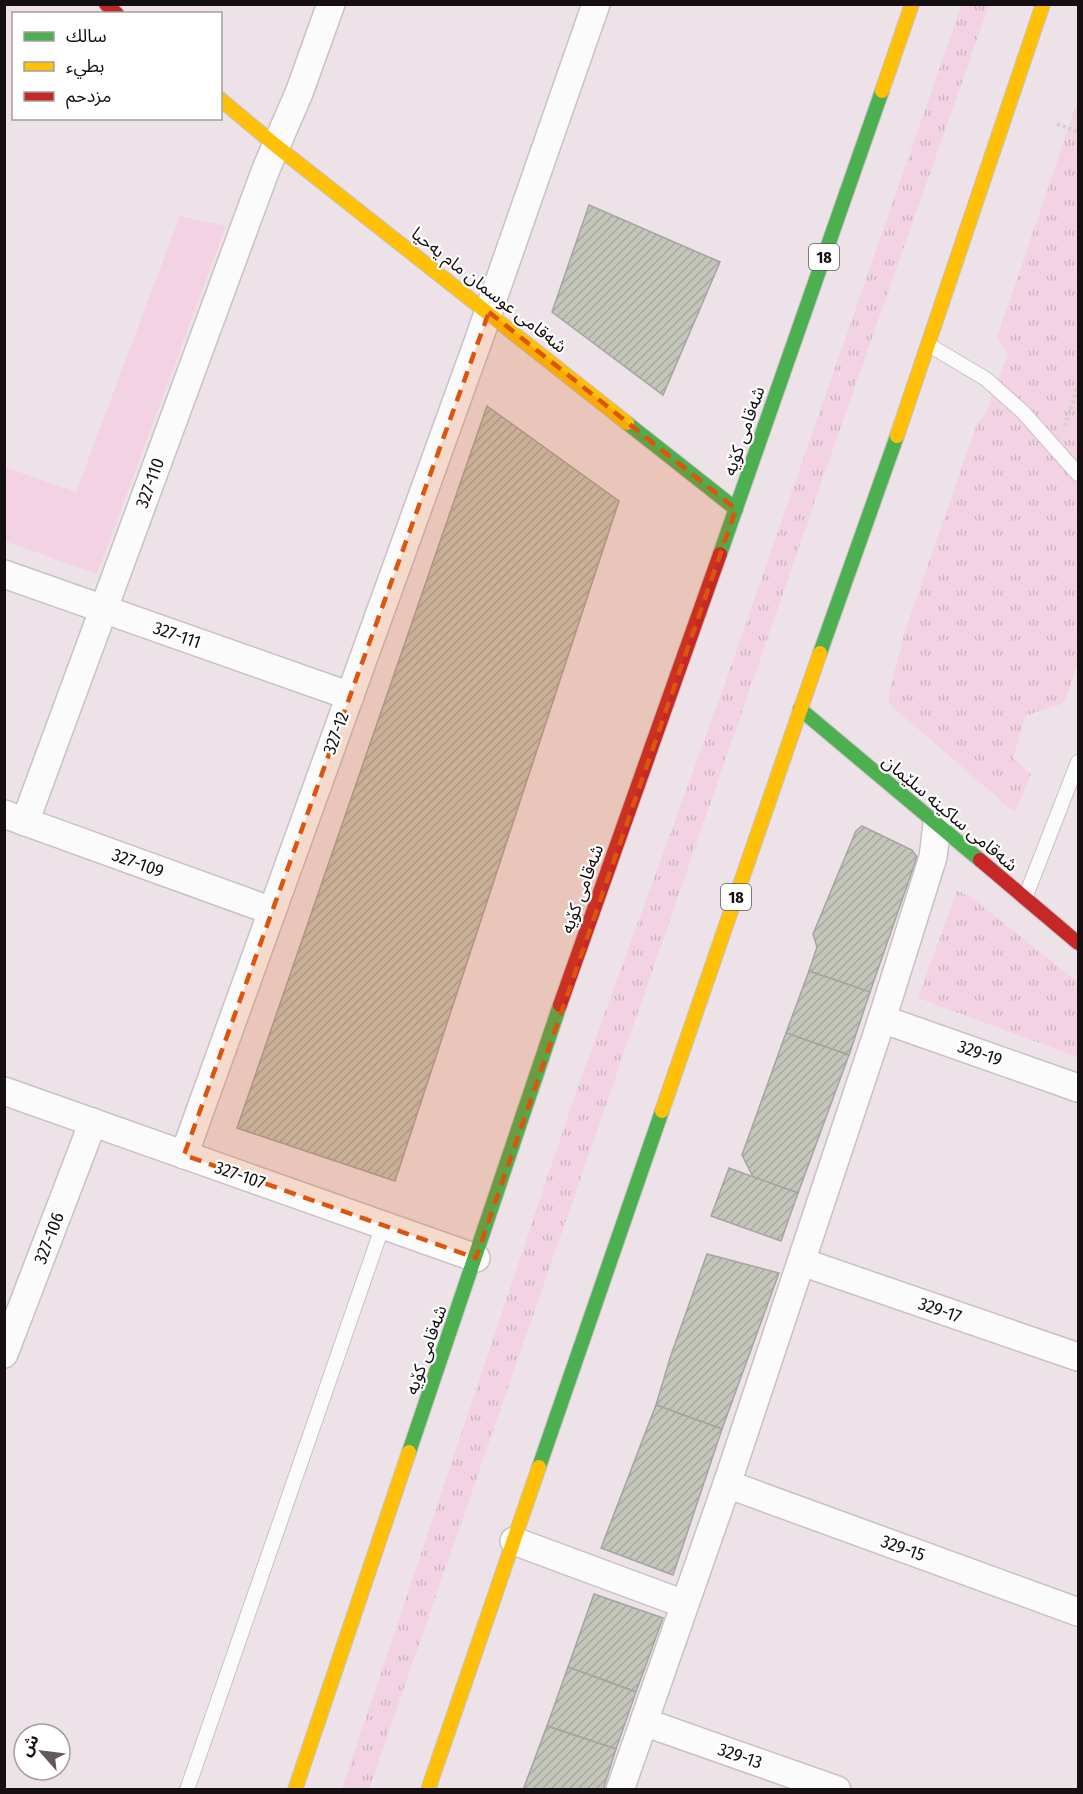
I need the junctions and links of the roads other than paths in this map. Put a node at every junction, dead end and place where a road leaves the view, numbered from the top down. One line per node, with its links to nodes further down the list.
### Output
1 (331, 4): 6 (street, 327-110)
2 (596, 4): 7 (street, 327-12)
3 (912, 4): 10 (main road, شەقامی کۆیە / 18)
4 (1043, 4): 8 (main road, 18)
5 (222, 101): 6 (main road, شەقامی عوسمان مام یەحیا)
6 (275, 145): 7 (main road, شەقامی عوسمان مام یەحیا); 12 (street, 327-110)
7 (489, 312): 10 (main road, شەقامی عوسمان مام یەحیا); 13 (street, 327-12)
8 (929, 345): 9 (lane); 14 (main road, 18)
9 (1078, 474)
10 (736, 508): 27 (main road, شەقامی کۆیە / 18)
11 (4, 574): 12 (street, 327-111)
12 (104, 609): 13 (street, 327-111); 16 (street, 327-110)
13 (350, 696): 19 (street, 327-12)
14 (800, 709): 17 (main road, شەقامی ساکینە سلێمان); 32 (main road, 18)
15 (1078, 762): 18 (lane)
16 (15, 818): 19 (street, 327-109)
17 (938, 825): 18 (main road, شەقامی ساکینە سلێمان); 21 (street)
18 (1025, 898): 20 (main road, شەقامی ساکینە سلێمان)
19 (272, 911): 25 (street, 327-12)
20 (1078, 943)
21 (882, 1019): 22 (street, 329-19); 28 (street)
22 (1078, 1088)
23 (4, 1090): 24 (street, 327-107)
24 (93, 1122): 25 (street, 327-107); 29 (street, 327-106)
25 (184, 1155): 26 (street, 327-107)
26 (383, 1226): 27 (street, 327-107); 36 (lane)
27 (476, 1258): 37 (main road, شەقامی کۆیە / 18)
28 (802, 1262): 30 (street, 329-17); 31 (street)
29 (4, 1354)
30 (1078, 1357)
31 (727, 1484): 33 (street); 34 (street, 329-15)
32 (514, 1541): 33 (street); 38 (main road, 18)
33 (684, 1604): 35 (street)
34 (1078, 1612)
35 (644, 1722): 39 (street); 40 (street, 329-13)
36 (187, 1790)
37 (295, 1790)
38 (428, 1790)
39 (620, 1790)
40 (837, 1790)

